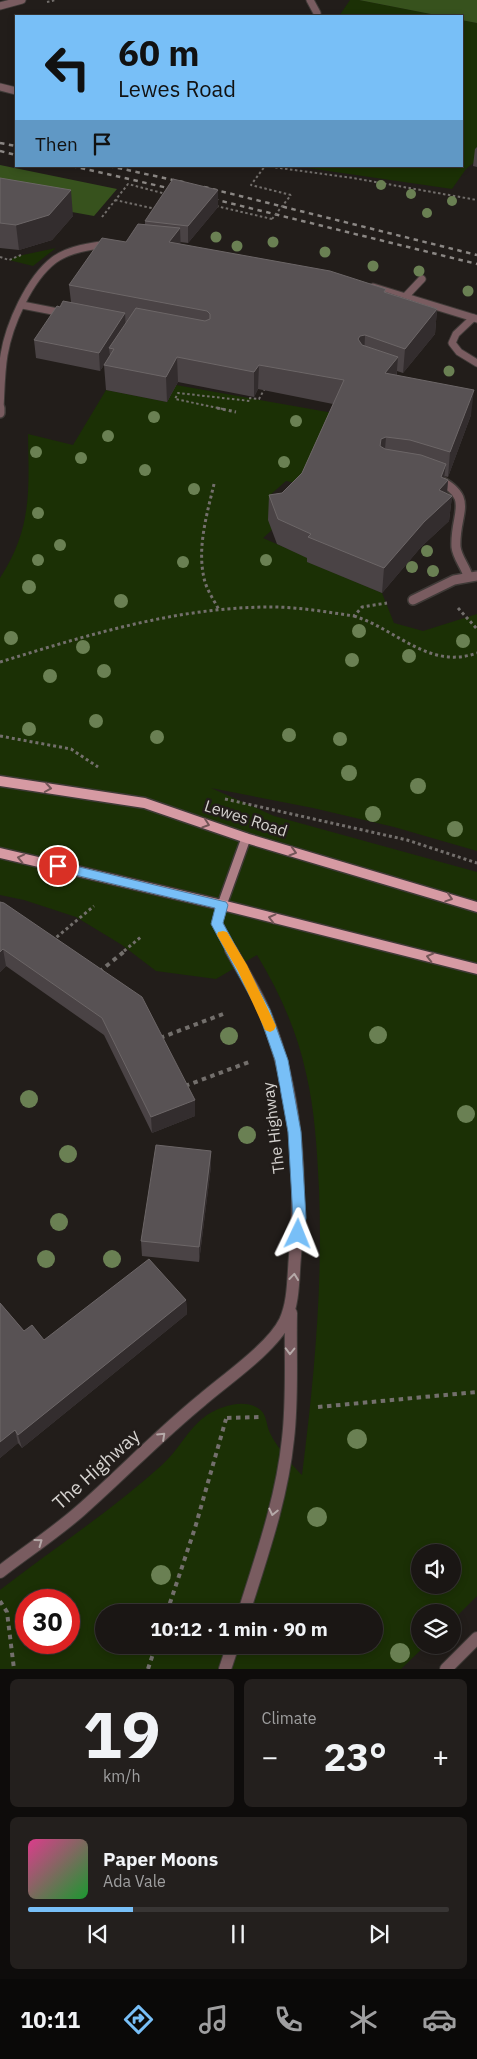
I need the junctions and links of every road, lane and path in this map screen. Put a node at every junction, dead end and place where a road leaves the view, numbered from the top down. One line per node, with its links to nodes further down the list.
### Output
1 (22, 0): 3 (street)
2 (310, 0): 4 (street)
3 (0, 6)
4 (317, 13)
5 (0, 87): 6 (street)
6 (15, 90)
7 (264, 167): 12 (path, bridge)
8 (272, 167): 11 (path, bridge)
9 (172, 195): 10 (path)
10 (115, 200): 13 (path); 14 (path)
11 (477, 200)
12 (208, 204)
13 (107, 210)
14 (161, 210)
15 (121, 243): 19 (street)
16 (422, 279): 18 (street)
17 (368, 286): 18 (street)
18 (405, 297): 21 (street)
19 (22, 306): 20 (street); 22 (street)
20 (80, 316)
21 (475, 318): 23 (street)
22 (3, 341): 26 (street)
23 (477, 363)
24 (266, 386): 25 (path)
25 (236, 412)
26 (0, 413)
27 (428, 477): 29 (street)
28 (214, 484): 31 (path)
29 (473, 576): 30 (street)
30 (413, 600): 32 (path)
31 (220, 610): 32 (path); 34 (path)
32 (354, 616): 33 (path)
33 (477, 653)
34 (0, 662)
35 (0, 736): 36 (path)
36 (104, 771)
37 (0, 781): 39 (main road, Lewes Road, one-way to 39)
38 (222, 799): 41 (path)
39 (246, 838): 42 (street); 44 (main road, Lewes Road, one-way to 44)
40 (0, 853): 42 (main road, one-way to 40)
41 (477, 863)
42 (222, 905): 47 (main road, one-way to 42); 53 (street, The Highway, one-way to 42)
43 (94, 906): 46 (path)
44 (477, 907)
45 (142, 936): 48 (path)
46 (46, 946)
47 (477, 969)
48 (91, 978)
49 (223, 1014): 50 (path)
50 (156, 1040)
51 (249, 1062): 52 (path)
52 (181, 1088)
53 (291, 1302): 57 (street, The Highway, one-way to 53); 60 (street, The Highway, one-way to 60)
54 (477, 1392): 55 (path)
55 (310, 1407)
56 (263, 1417): 59 (path)
57 (0, 1572)
58 (0, 1601): 64 (path)
59 (170, 1604)
60 (247, 1604)
61 (477, 1638): 67 (street)
62 (153, 1654): 65 (path)
63 (230, 1654): 66 (street)
64 (14, 1669)
65 (148, 1669)
66 (225, 1669)
67 (446, 1669)

